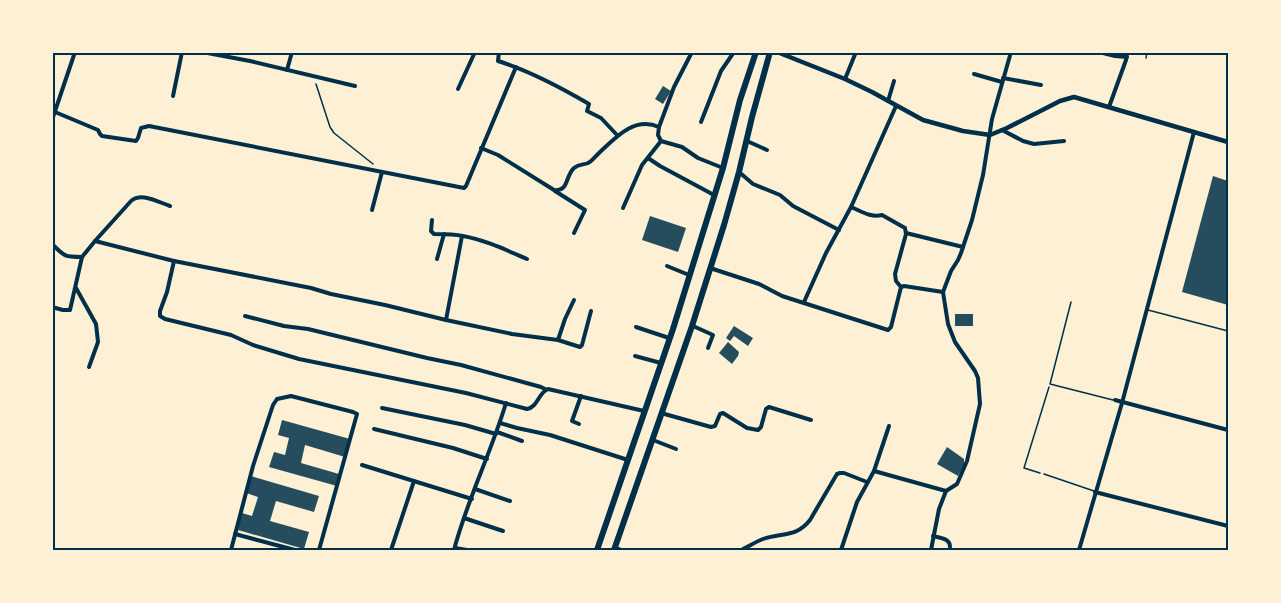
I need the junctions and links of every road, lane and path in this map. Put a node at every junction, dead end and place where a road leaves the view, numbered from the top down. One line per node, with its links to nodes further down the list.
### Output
1 (75, 52): 32 (street)
2 (182, 52): 28 (street)
3 (202, 52): 19 (street)
4 (292, 52): 19 (street)
5 (475, 52): 27 (street)
6 (499, 52): 18 (street)
7 (692, 52): 35 (street)
8 (734, 52): 34 (street)
9 (756, 52): 47 (main road)
10 (770, 52): 41 (main road)
11 (777, 52): 22 (street)
12 (856, 52): 22 (street)
13 (1011, 52): 23 (street)
14 (1099, 52): 16 (street)
15 (1147, 52): 17 (lane)
16 (1127, 55): 31 (street)
17 (1146, 58)
18 (516, 67): 38 (street); 44 (street)
19 (287, 70): 21 (street)
20 (974, 74): 23 (street)
21 (314, 77): 26 (street); 48 (path)
22 (846, 79): 29 (street)
23 (1002, 80): 25 (street); 39 (street)
24 (894, 81): 29 (street)
25 (1041, 85)
26 (355, 86)
27 (458, 89)
28 (173, 96)
29 (888, 101): 30 (street)
30 (896, 106): 39 (street); 53 (street)
31 (1109, 106): 36 (street); 37 (street)
32 (55, 112): 33 (street); 48 (street)
33 (52, 120)
34 (701, 122)
35 (659, 127): 38 (street); 40 (street)
36 (1002, 130): 39 (street); 42 (street)
37 (1195, 132): 43 (street); 79 (street)
38 (617, 135): 50 (street)
39 (990, 135): 64 (street)
40 (661, 141): 46 (street); 47 (street)
41 (746, 141): 45 (street); 49 (main road)
42 (1064, 141)
43 (1228, 143)
44 (481, 147): 48 (street); 50 (street)
45 (767, 150)
46 (648, 158): 51 (street); 54 (street)
47 (723, 168): 51 (main road)
48 (382, 172): 55 (street)
49 (739, 172): 57 (street); 70 (main road)
50 (554, 190): 59 (street)
51 (714, 195): 71 (main road)
52 (170, 206): 62 (street)
53 (851, 207): 57 (street); 58 (street)
54 (623, 208)
55 (372, 210)
56 (432, 220): 60 (street)
57 (839, 230): 76 (street)
58 (906, 232): 64 (street); 72 (street)
59 (574, 233)
60 (444, 234): 61 (street); 66 (street)
61 (462, 236): 67 (street); 82 (street)
62 (95, 240): 65 (street); 68 (street)
63 (52, 244): 65 (street)
64 (963, 247): 74 (street)
65 (82, 257): 73 (street)
66 (437, 259)
67 (527, 259)
68 (174, 261): 82 (street); 96 (street)
69 (668, 266): 71 (street)
70 (710, 268): 76 (street); 83 (main road)
71 (689, 275): 86 (main road)
72 (901, 287): 74 (street); 76 (street)
73 (76, 288): 78 (street); 91 (street)
74 (943, 292): 119 (street)
75 (574, 300): 87 (street)
76 (804, 302)
77 (1071, 302): 92 (lane)
78 (52, 307)
79 (1147, 310): 85 (lane); 97 (street)
80 (591, 311): 87 (street)
81 (245, 316): 93 (street)
82 (446, 320): 87 (street)
83 (692, 326): 88 (street); 100 (main road)
84 (636, 327): 86 (street)
85 (1228, 331)
86 (669, 338): 90 (main road)
87 (558, 340)
88 (708, 348)
89 (635, 356): 90 (street)
90 (661, 363): 99 (main road)
91 (89, 367)
92 (1050, 384): 95 (lane); 115 (path)
93 (545, 389): 94 (street); 96 (street)
94 (580, 396): 99 (street); 103 (street)
95 (1114, 400): 97 (street)
96 (506, 403): 102 (street)
97 (1122, 403): 106 (street); 120 (street)
98 (382, 408): 107 (street)
99 (644, 411): 112 (main road)
100 (661, 413): 101 (street); 108 (main road)
101 (811, 420)
102 (500, 423): 107 (street); 112 (street)
103 (579, 424)
104 (889, 426): 114 (street)
105 (374, 429): 111 (street)
106 (1228, 430)
107 (496, 433): 109 (street); 111 (street)
108 (652, 440): 110 (street); 136 (main road)
109 (522, 441)
110 (676, 449)
111 (487, 459): 118 (street)
112 (628, 460): 135 (main road)
113 (362, 465): 116 (street)
114 (874, 471): 117 (street); 119 (street)
115 (1044, 474): 120 (lane)
116 (414, 481): 121 (street); 133 (street)
117 (867, 482): 137 (street); 138 (street)
118 (476, 489): 121 (street); 122 (street)
119 (946, 491): 127 (street)
120 (1095, 492): 124 (street); 140 (street)
121 (472, 499): 123 (street)
122 (510, 501)
123 (464, 518): 125 (street); 129 (street)
124 (1228, 526)
125 (503, 531)
126 (235, 534): 130 (street); 131 (street); 132 (street)
127 (933, 536): 128 (street); 139 (street)
128 (950, 547)
129 (454, 549): 134 (street)
130 (231, 550)
131 (296, 550)
132 (319, 550)
133 (391, 550)
134 (467, 550)
135 (597, 550)
136 (616, 550)
137 (741, 550)
138 (841, 550)
139 (931, 550)
140 (1079, 550)

